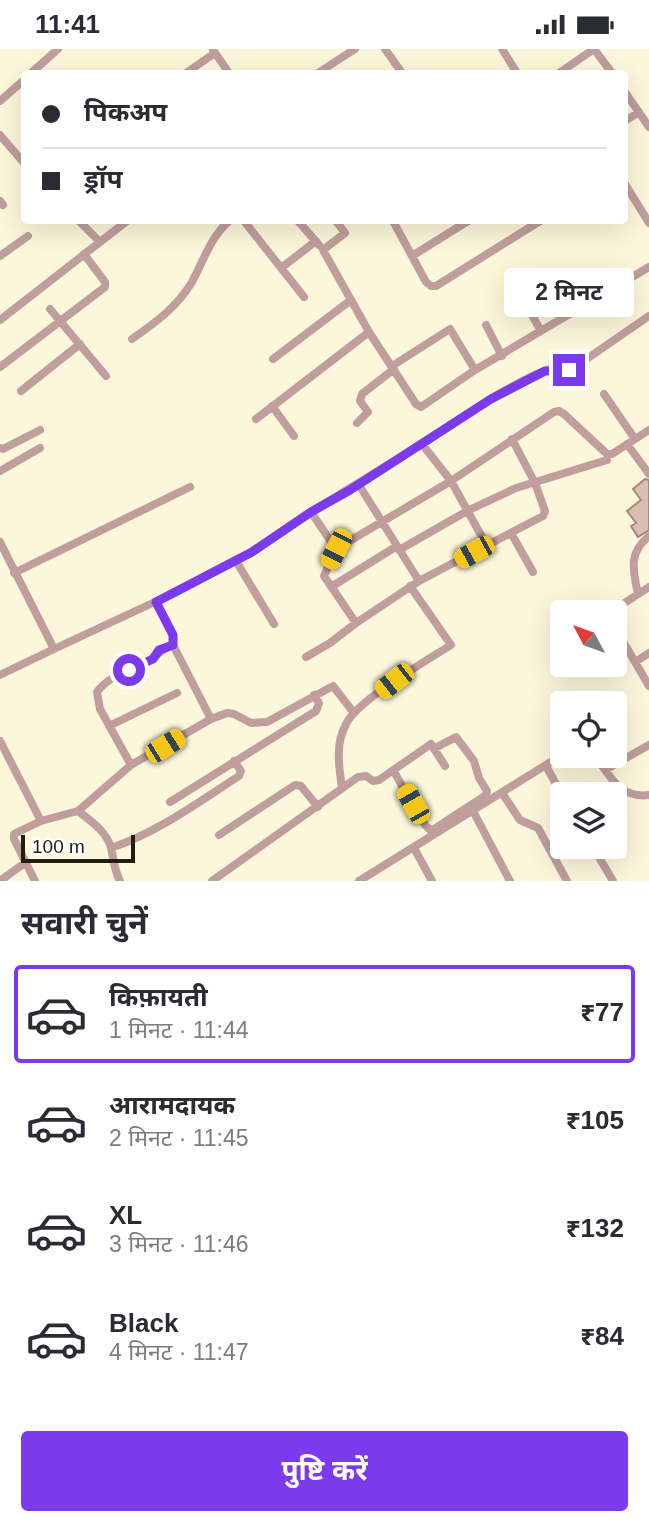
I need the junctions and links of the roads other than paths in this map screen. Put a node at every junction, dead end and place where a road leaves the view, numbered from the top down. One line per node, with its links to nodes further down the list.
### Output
1 (58, 49): 7 (street)
2 (355, 49): 10 (street)
3 (385, 49): 11 (street)
4 (502, 49): 12 (street)
5 (594, 49): 13 (street); 14 (street)
6 (213, 51): 8 (street); 9 (street)
7 (35, 70)
8 (190, 70)
9 (227, 70)
10 (323, 70)
11 (400, 70)
12 (515, 70)
13 (563, 70)
14 (610, 70)
15 (21, 83): 17 (street)
16 (628, 96): 18 (street)
17 (0, 101)
18 (639, 112): 19 (street); 20 (street)
19 (628, 119)
20 (649, 127)
21 (0, 135): 22 (street)
22 (21, 157)
23 (628, 189): 24 (street)
24 (649, 223)
25 (82, 224): 36 (street)
26 (123, 224): 36 (street)
27 (226, 224): 53 (street)
28 (246, 224): 42 (street)
29 (301, 224): 35 (street)
30 (338, 224): 37 (street)
31 (396, 224): 39 (street)
32 (463, 224): 39 (street)
33 (535, 224): 39 (street)
34 (28, 236): 40 (street)
35 (316, 241): 37 (street); 42 (street)
36 (100, 242): 38 (street)
37 (323, 250): 44 (street)
38 (84, 254): 48 (street); 49 (street)
39 (412, 255)
40 (0, 256)
41 (649, 267): 51 (street)
42 (281, 268): 43 (street)
43 (304, 297)
44 (351, 300): 52 (street); 56 (street)
45 (524, 301): 51 (street)
46 (50, 309): 49 (street)
47 (649, 316): 71 (street)
48 (0, 320)
49 (60, 321): 54 (street); 57 (street)
50 (486, 325): 55 (street)
51 (541, 331): 55 (street)
52 (369, 332): 58 (street); 63 (street)
53 (132, 339)
54 (80, 344): 60 (street); 61 (street)
55 (502, 356): 59 (street)
56 (273, 359)
57 (0, 367)
58 (393, 368): 59 (street); 59 (street); 65 (street)
59 (475, 370)
60 (106, 376)
61 (21, 391)
62 (604, 394): 70 (street)
63 (272, 406): 64 (street); 68 (street)
64 (256, 419)
65 (357, 423)
66 (649, 429): 70 (street)
67 (40, 430): 72 (street)
68 (294, 436)
69 (512, 439): 70 (street); 77 (street); 78 (street)
70 (631, 442): 75 (street)
71 (422, 444): 77 (street); 79 (street)
72 (0, 448)
73 (40, 448): 76 (street)
74 (607, 460): 78 (street)
75 (648, 470)
76 (0, 471)
77 (451, 481): 81 (street); 83 (street)
78 (535, 483): 81 (street); 84 (street)
79 (359, 485): 82 (street); 83 (street)
80 (190, 487): 92 (street)
81 (468, 510): 87 (street); 88 (street)
82 (311, 512): 89 (street); 90 (street)
83 (382, 523): 88 (street); 89 (street)
84 (511, 533): 87 (street); 91 (street)
85 (649, 536): 97 (street)
86 (0, 542): 92 (street)
87 (487, 546): 93 (street)
88 (398, 548): 93 (street); 95 (street)
89 (336, 549): 95 (street)
90 (236, 561): 99 (street); 101 (street)
91 (533, 572)
92 (14, 573): 104 (street)
93 (419, 581): 94 (street)
94 (410, 586): 100 (street); 112 (street)
95 (331, 587): 100 (street)
96 (649, 587): 97 (street)
97 (638, 594): 98 (street)
98 (627, 601)
99 (156, 602): 102 (street); 104 (street)
100 (356, 623): 106 (street)
101 (274, 624)
102 (173, 645): 113 (street); 114 (street)
103 (627, 648): 107 (street)
104 (54, 649): 108 (street)
105 (649, 653): 107 (street)
106 (306, 657)
107 (635, 662): 109 (street)
108 (0, 675)
109 (649, 686)
110 (177, 693): 114 (street)
111 (314, 695): 112 (street); 113 (street); 118 (street)
112 (354, 713): 126 (street)
113 (211, 719): 120 (street)
114 (109, 726): 120 (street)
115 (0, 741): 134 (street)
116 (649, 745): 124 (street)
117 (435, 748): 121 (street); 123 (street); 133 (street)
118 (234, 761): 129 (street); 136 (street)
119 (550, 763): 122 (street)
120 (131, 765): 131 (street)
121 (445, 765)
122 (546, 766): 125 (street); 127 (street)
123 (393, 770): 126 (street); 133 (street)
124 (605, 770): 128 (street)
125 (555, 782)
126 (342, 788): 130 (street)
127 (502, 793): 132 (street); 138 (street)
128 (649, 795)
129 (170, 802)
130 (318, 807): 135 (street); 145 (street)
131 (78, 811): 134 (street); 136 (street)
132 (473, 811): 133 (street); 148 (street)
133 (454, 820): 137 (street)
134 (41, 821): 141 (street)
135 (219, 835)
136 (111, 848): 144 (street)
137 (414, 848): 146 (street); 147 (street)
138 (550, 848)
139 (556, 859): 149 (street)
140 (600, 859): 150 (street)
141 (26, 862): 142 (street); 143 (street)
142 (0, 881)
143 (36, 881)
144 (120, 881)
145 (212, 881)
146 (359, 881)
147 (432, 881)
148 (510, 881)
149 (567, 881)
150 (613, 881)

